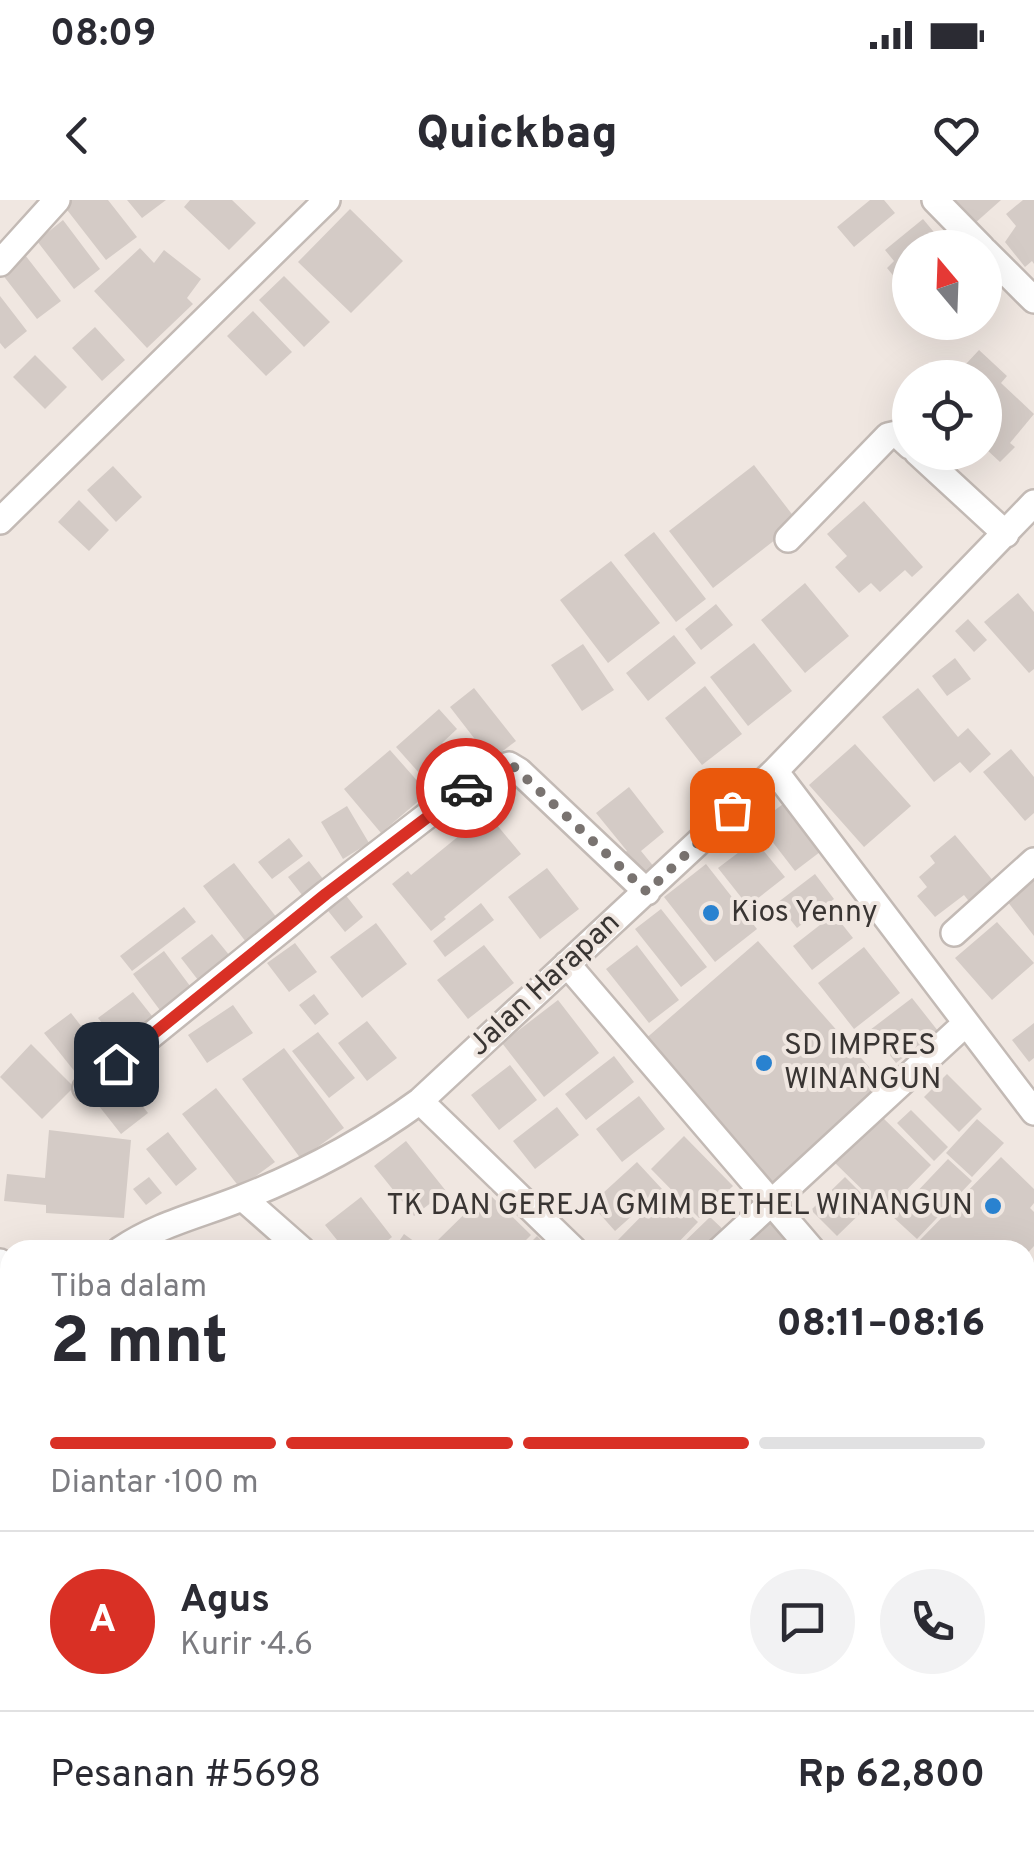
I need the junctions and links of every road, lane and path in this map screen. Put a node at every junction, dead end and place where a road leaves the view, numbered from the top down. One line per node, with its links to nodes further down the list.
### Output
1 (57, 200): 5 (street)
2 (327, 200): 11 (street)
3 (936, 200): 4 (street)
4 (965, 230)
5 (0, 262)
6 (1002, 268): 7 (street)
7 (1034, 300)
8 (892, 435): 13 (street)
9 (937, 470): 12 (street)
10 (1034, 503): 12 (street, Jalan Harapan)
11 (0, 521)
12 (1006, 534): 14 (street, Jalan Harapan)
13 (788, 539)
14 (775, 771): 16 (street, Jalan Harapan); 19 (street)
15 (1034, 862): 17 (street)
16 (647, 892): 18 (street, Jalan Harapan); 20 (street)
17 (954, 933)
18 (567, 964): 21 (street, Jalan Harapan); 24 (street)
19 (965, 1024): 22 (street); 24 (street)
20 (86, 1088)
21 (420, 1101): 23 (street, Jalan Harapan); 27 (street)
22 (1034, 1112)
23 (243, 1198): 25 (street, Jalan Harapan); 26 (street)
24 (770, 1204): 28 (street); 29 (street)
25 (138, 1240)
26 (291, 1240)
27 (564, 1240)
28 (731, 1240)
29 (803, 1240)

